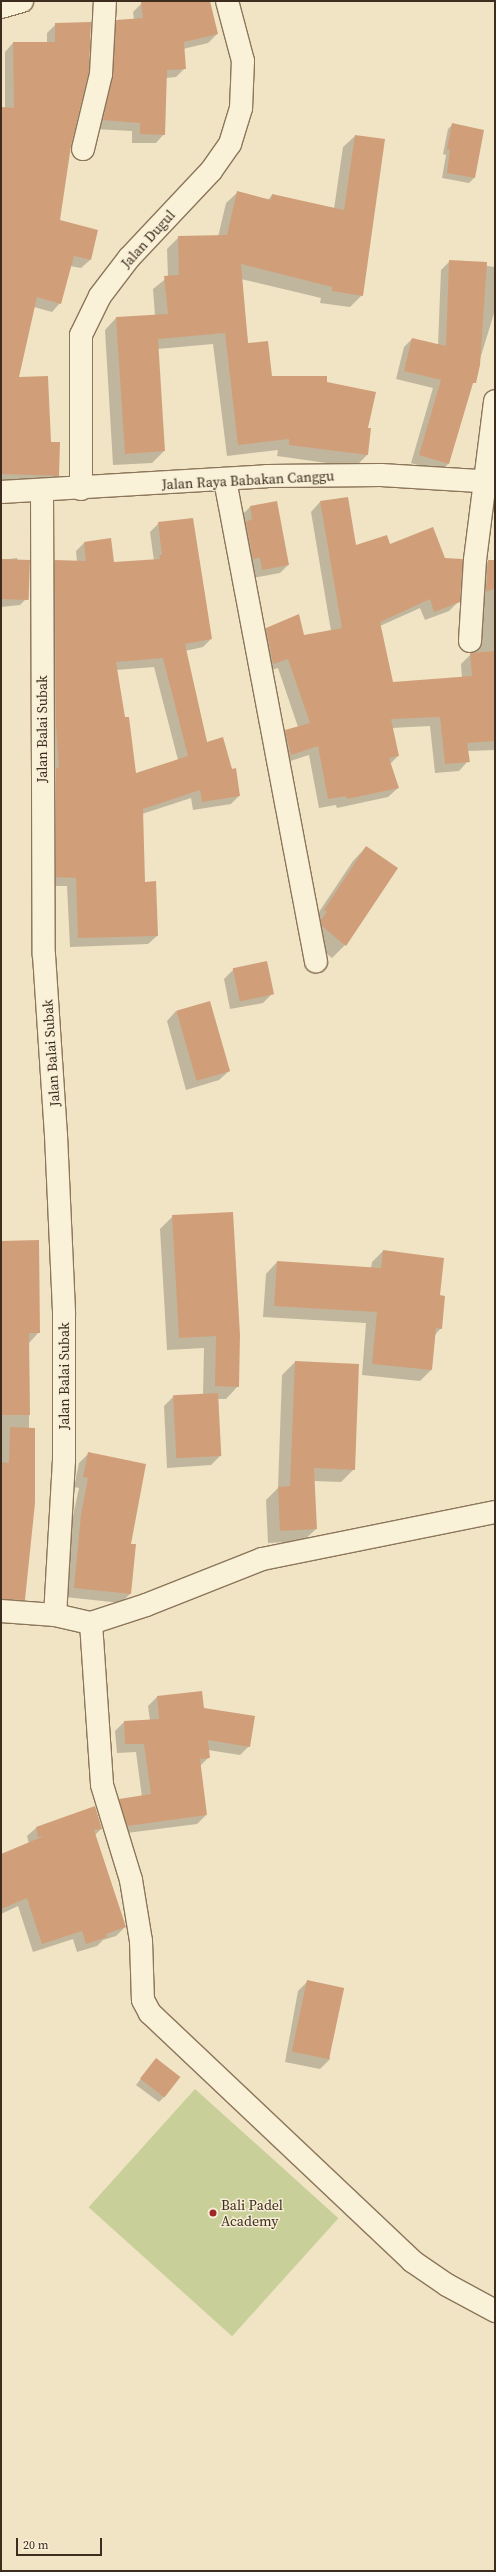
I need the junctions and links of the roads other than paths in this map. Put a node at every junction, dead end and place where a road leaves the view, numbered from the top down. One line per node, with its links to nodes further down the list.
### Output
1 (22, 1): 4 (street)
2 (105, 1): 5 (street)
3 (227, 1): 9 (street, Jalan Dugul)
4 (1, 7)
5 (83, 149)
6 (495, 401): 8 (street)
7 (225, 480): 8 (street, Jalan Raya Babakan Canggu); 9 (street, Jalan Raya Babakan Canggu); 13 (street)
8 (490, 481): 12 (street)
9 (81, 489): 10 (street, Jalan Raya Babakan Canggu)
10 (42, 490): 11 (street, Jalan Raya Babakan Canggu); 16 (street, Jalan Balai Subak)
11 (1, 492)
12 (470, 641)
13 (316, 961)
14 (495, 1512): 17 (street)
15 (1, 1611): 16 (street)
16 (55, 1615): 17 (street)
17 (91, 1622): 18 (street)
18 (495, 2311)

